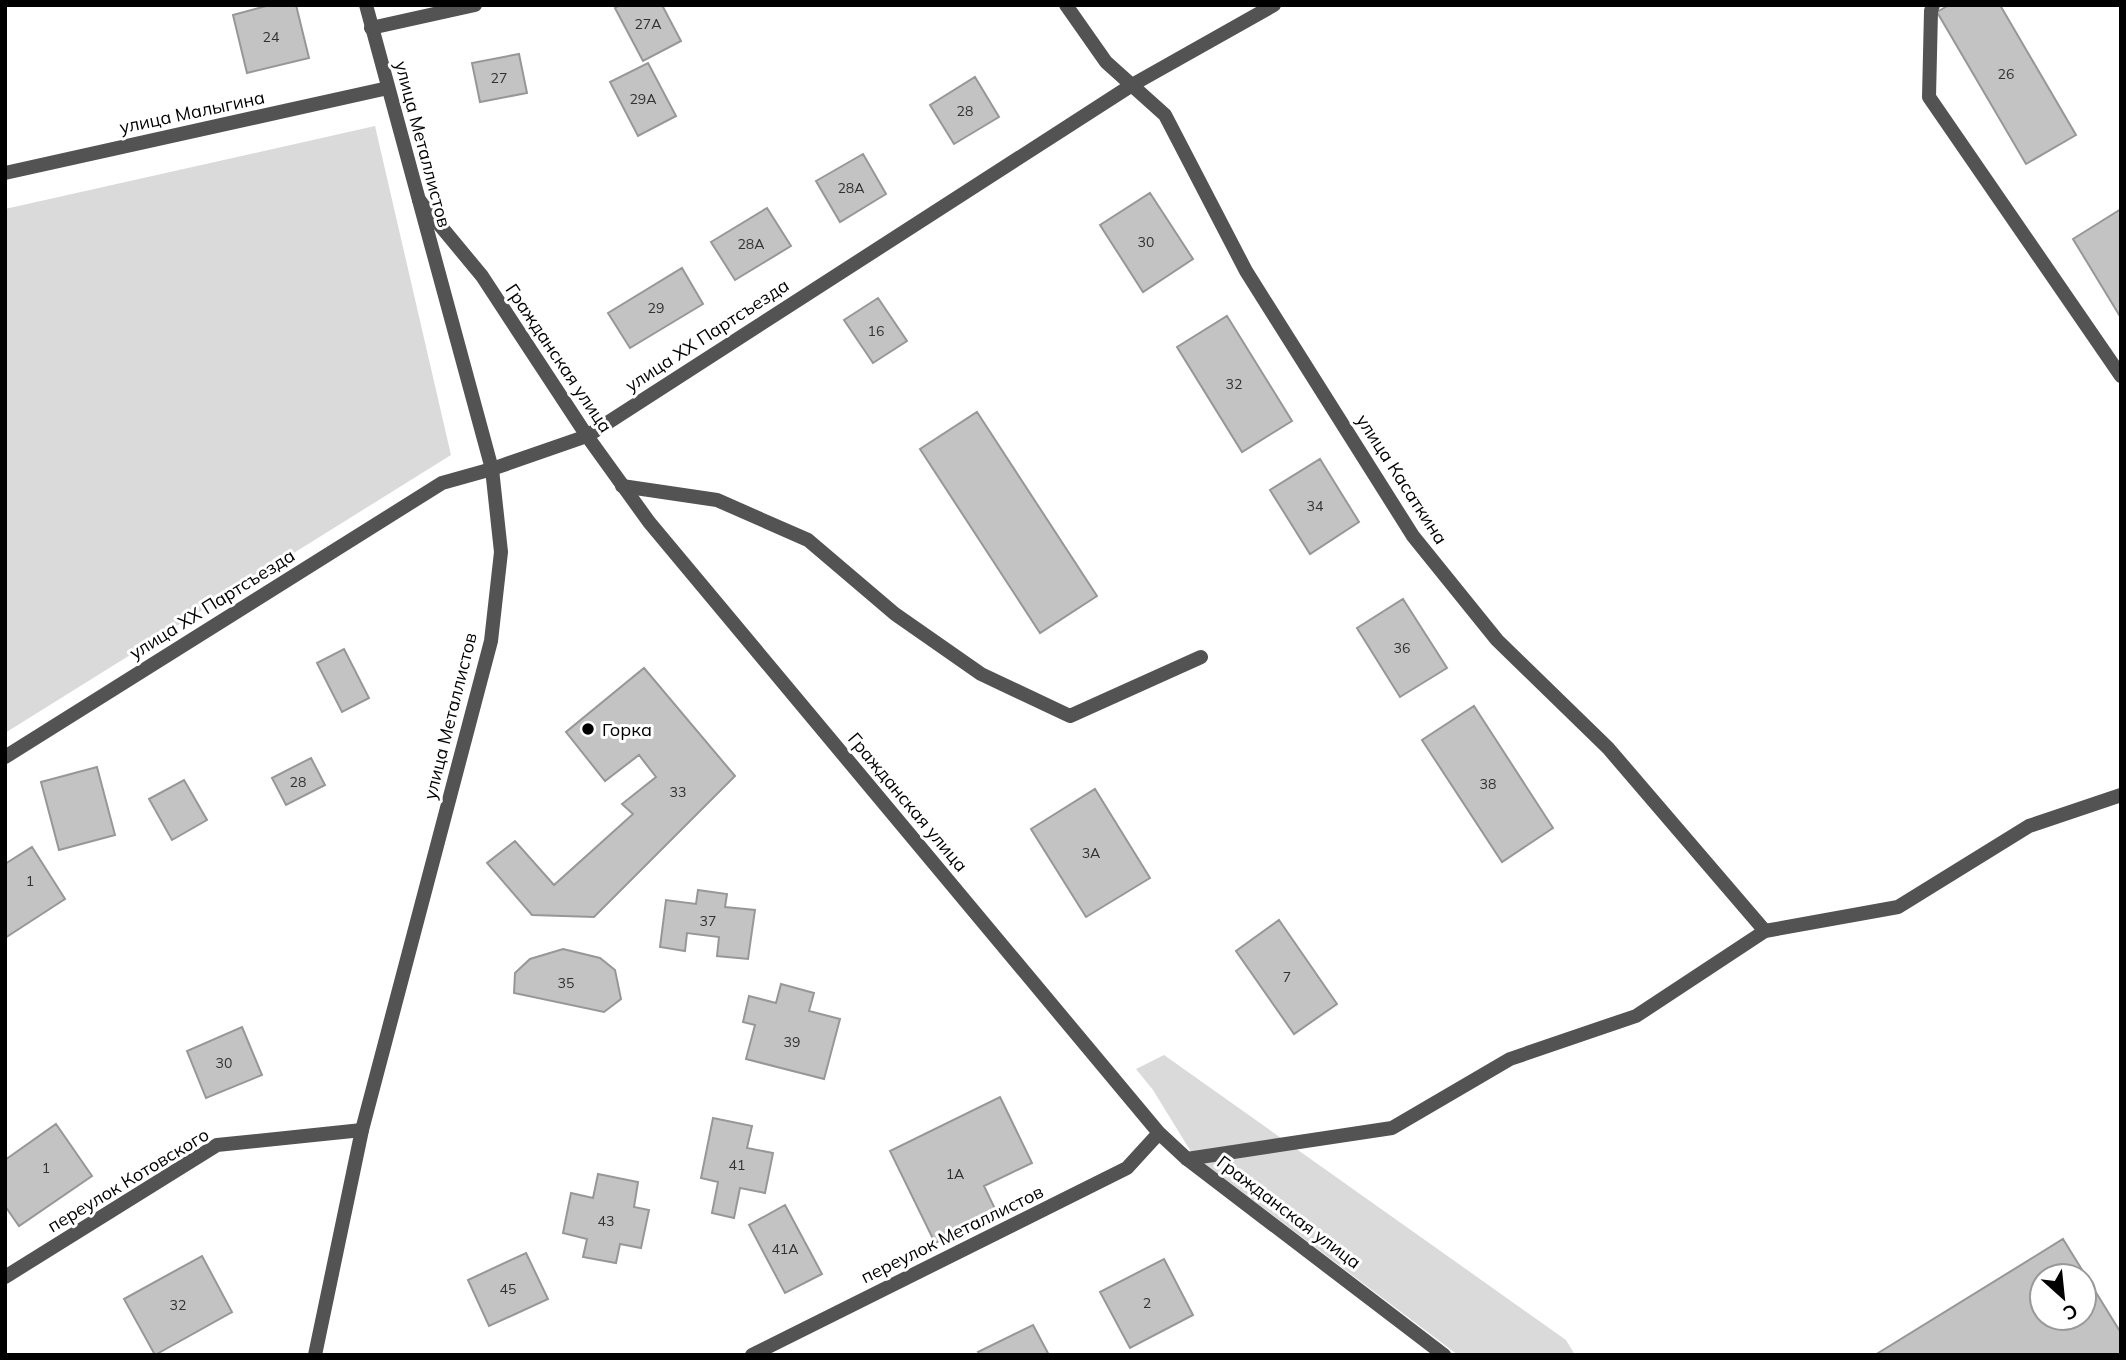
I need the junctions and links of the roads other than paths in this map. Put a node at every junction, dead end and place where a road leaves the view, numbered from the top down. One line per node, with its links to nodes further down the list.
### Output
1 (366, 5): 6 (street, улица Металлистов)
2 (475, 5): 6 (street)
3 (1066, 5): 7 (street, улица Касаткина)
4 (1274, 5): 7 (street, улица XX Партсъезда)
5 (1933, 5): 11 (street)
6 (371, 28): 8 (street, улица Металлистов)
7 (1132, 85): 12 (street, улица XX Партсъезда); 18 (street, улица Касаткина)
8 (388, 88): 9 (street, улица Малыгина); 10 (street, улица Металлистов)
9 (5, 173)
10 (419, 200): 12 (street, Гражданская улица); 13 (street, улица Металлистов)
11 (2121, 376)
12 (587, 436): 13 (street, улица XX Партсъезда); 14 (street, Гражданская улица)
13 (492, 469): 16 (street, улица XX Партсъезда); 19 (street, улица Металлистов)
14 (622, 486): 15 (street); 20 (street, Гражданская улица)
15 (1201, 657)
16 (5, 757)
17 (2121, 795): 18 (street)
18 (1765, 931): 21 (street)
19 (362, 1130): 22 (street, переулок Котовского); 23 (street, улица Металлистов)
20 (1159, 1133): 21 (street, Гражданская улица); 24 (street, переулок Металлистов)
21 (1187, 1159): 25 (street, Гражданская улица)
22 (5, 1278)
23 (315, 1355)
24 (752, 1355)
25 (1444, 1355)

